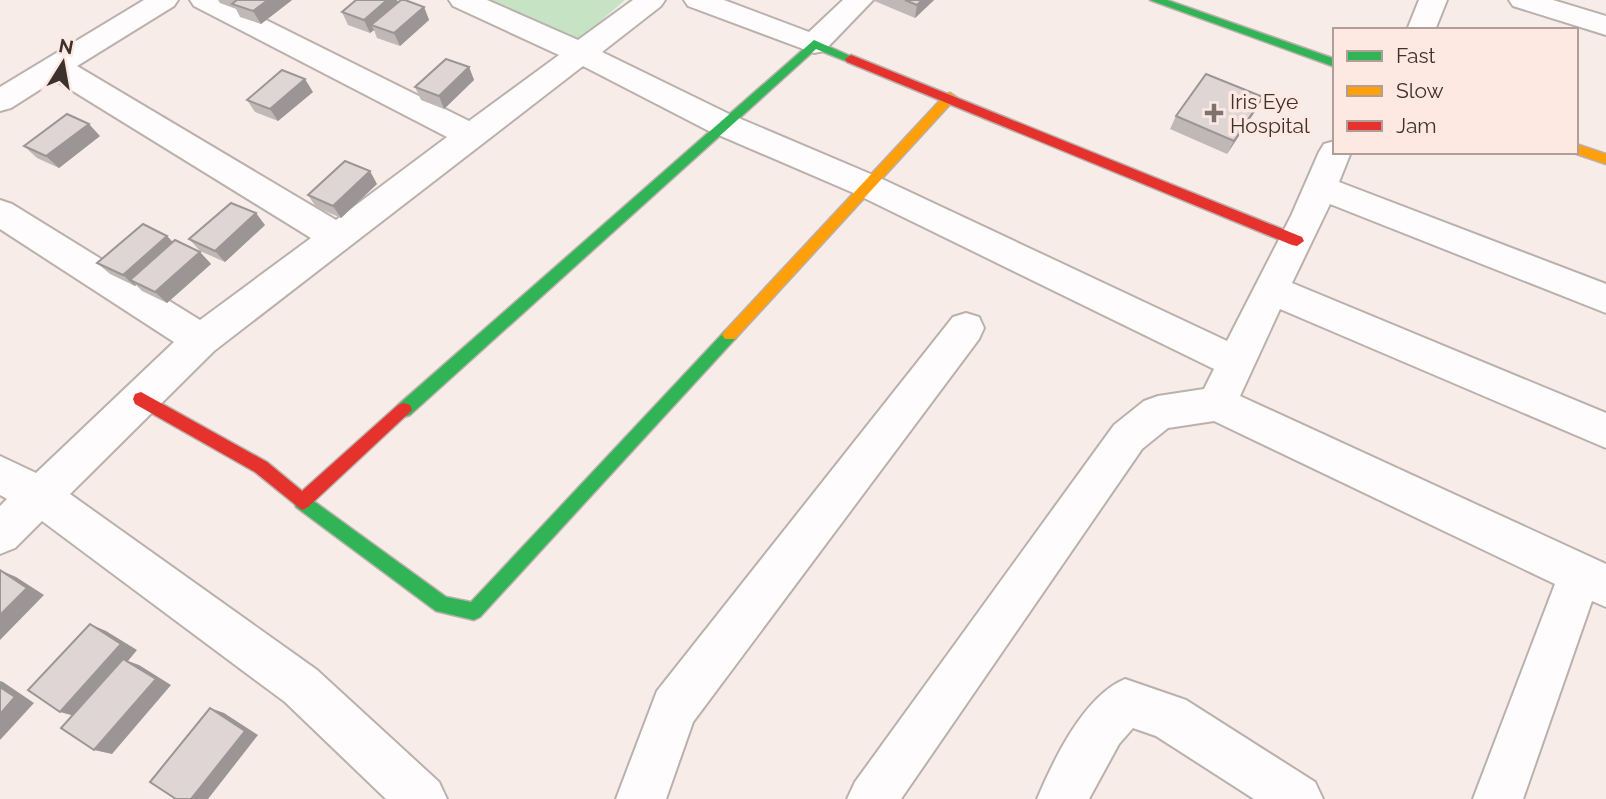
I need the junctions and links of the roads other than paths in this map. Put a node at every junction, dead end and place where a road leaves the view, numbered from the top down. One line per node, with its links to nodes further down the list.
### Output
1 (164, 0): 15 (street)
2 (204, 0): 19 (street)
3 (463, 0): 13 (street)
4 (651, 0): 13 (street)
5 (698, 0): 12 (street)
6 (859, 0): 12 (street)
7 (1156, 0): 14 (street)
8 (1433, 0): 11 (street)
9 (1523, 0): 10 (street)
10 (1606, 26)
11 (1422, 28)
12 (814, 44): 16 (street); 18 (street)
13 (581, 53): 18 (street); 19 (street)
14 (1333, 62)
15 (55, 66): 17 (street); 26 (street)
16 (950, 97): 23 (street); 27 (street)
17 (0, 101)
18 (724, 124): 23 (street); 38 (street)
19 (471, 136): 26 (street)
20 (1578, 150): 22 (street)
21 (1334, 154): 24 (street)
22 (1606, 159)
23 (869, 186): 32 (street); 38 (street)
24 (1321, 188): 27 (street); 29 (street)
25 (0, 213): 31 (street)
26 (337, 237): 31 (street)
27 (1297, 241): 28 (street)
28 (1272, 290): 32 (street); 35 (street)
29 (1606, 299)
30 (966, 328): 41 (street)
31 (201, 340): 33 (street)
32 (1235, 362): 34 (street)
33 (141, 399): 37 (street); 38 (street)
34 (1217, 404): 40 (street); 43 (street)
35 (1606, 430)
36 (0, 474): 37 (street)
37 (40, 496): 39 (street); 42 (street)
38 (302, 502)
39 (0, 534)
40 (1593, 580): 46 (street)
41 (648, 796)
42 (422, 799)
43 (872, 799)
44 (1062, 799): 45 (street)
45 (1298, 799)
46 (1498, 799)

